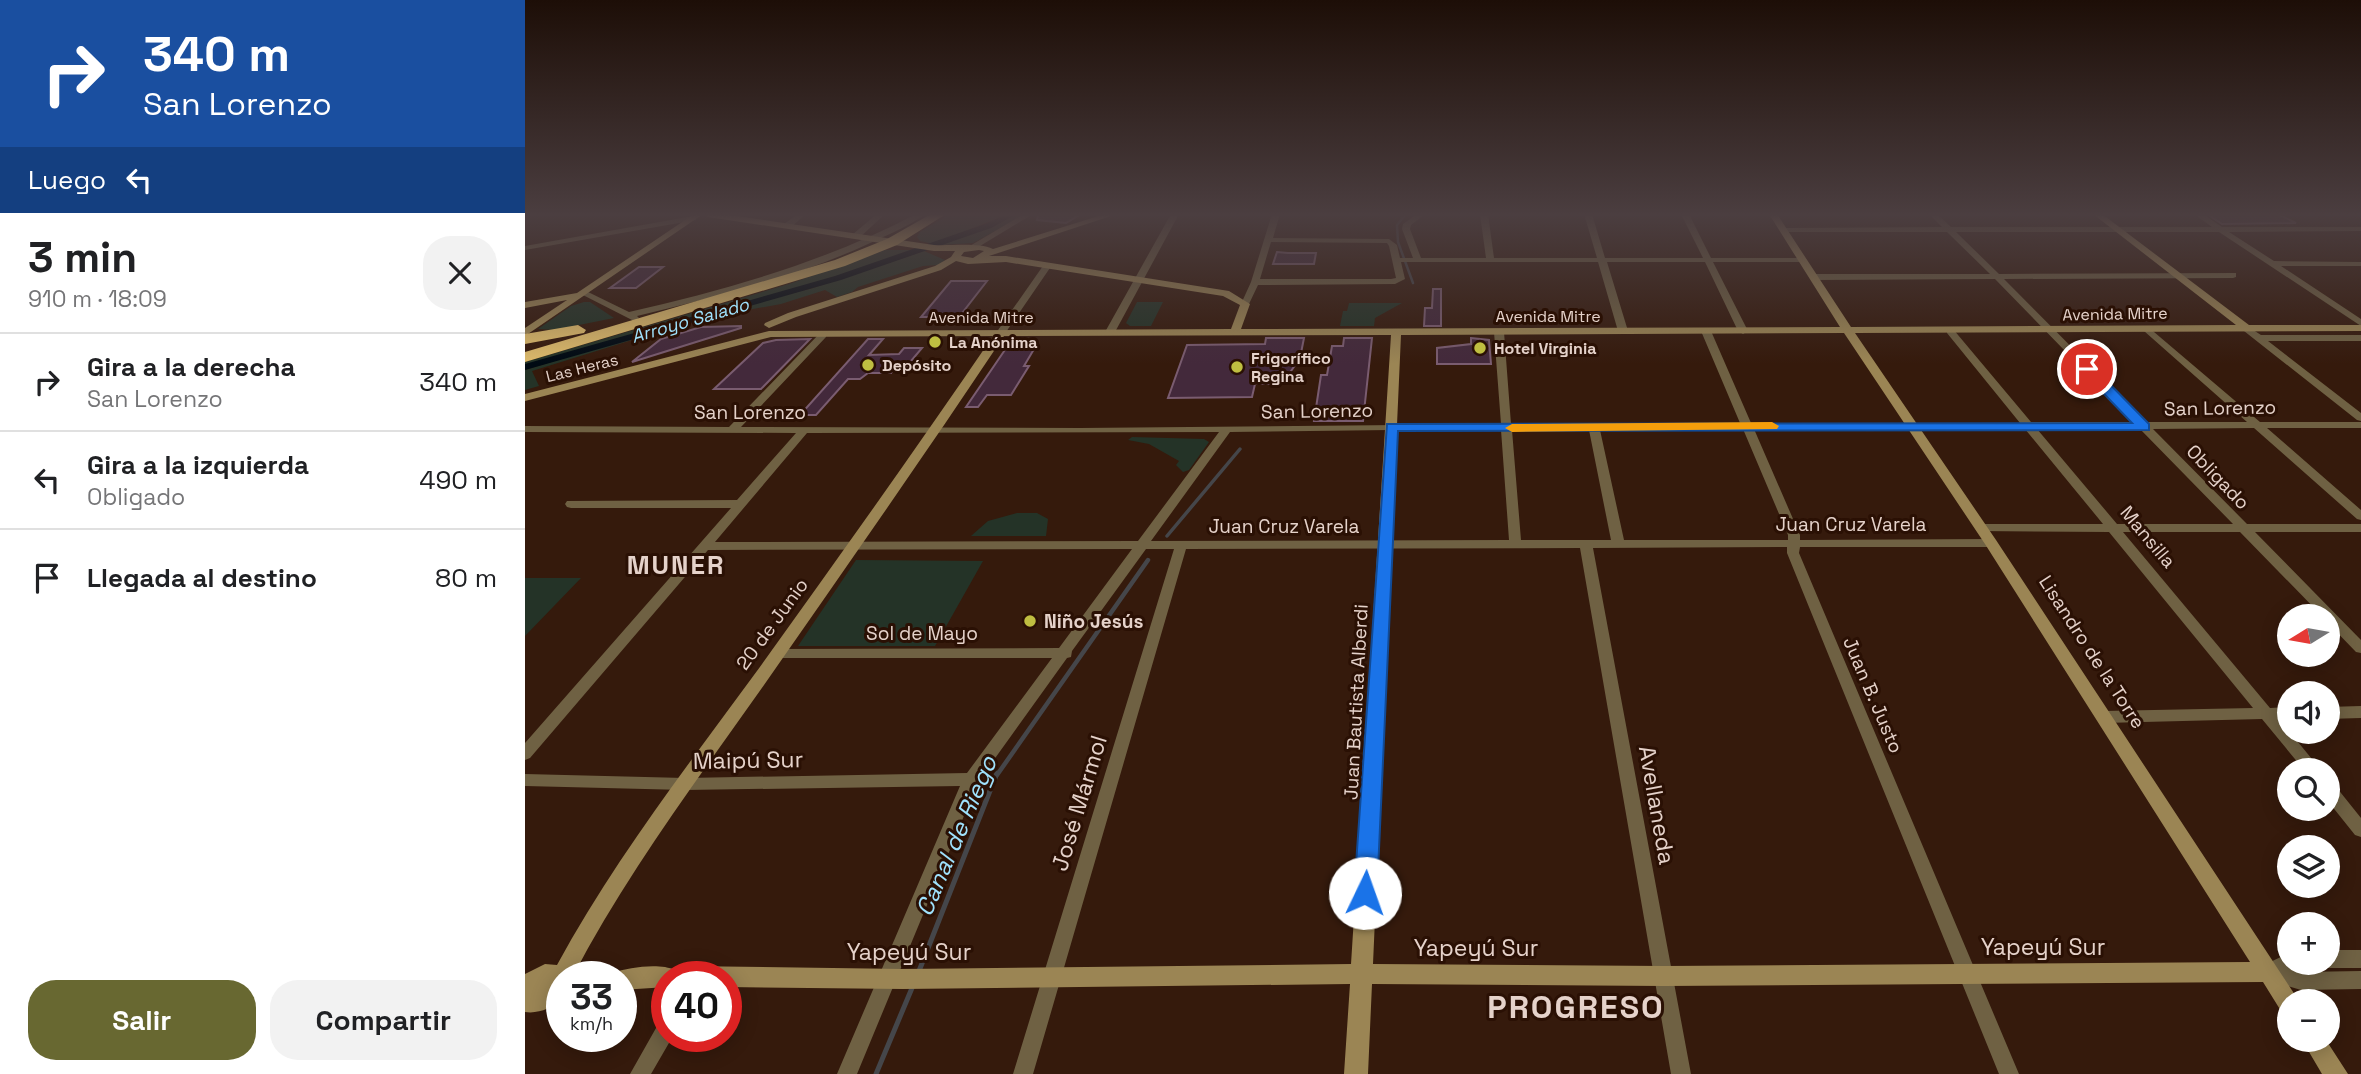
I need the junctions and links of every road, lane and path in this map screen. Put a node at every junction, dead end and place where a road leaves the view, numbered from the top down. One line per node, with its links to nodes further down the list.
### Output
1 (625, 264): 24 (street)
2 (819, 264): 28 (highway)
3 (829, 264): 53 (highway)
4 (944, 264): 34 (street, Las Heras)
5 (961, 264): 30 (street)
6 (1042, 264): 16 (street)
7 (1148, 264): 20 (street)
8 (1260, 264): 23 (street)
9 (1399, 264): 22 (street)
10 (1603, 264): 36 (street)
11 (1709, 264): 38 (street)
12 (1806, 264): 18 (street, Lisandro de la Torre)
13 (1984, 264): 21 (street, Obligado)
14 (2162, 264): 19 (street)
15 (2276, 264): 29 (street)
16 (1048, 265): 20 (street); 47 (street)
17 (2233, 275): 19 (street)
18 (1815, 277): 21 (street); 39 (street, Lisandro de la Torre)
19 (2179, 277): 21 (street); 33 (street)
20 (1140, 278): 25 (street); 41 (street)
21 (1999, 278): 35 (street, Obligado)
22 (1399, 281): 23 (street)
23 (1253, 286): 25 (street); 26 (street)
24 (583, 293): 27 (street); 28 (street); 45 (street)
25 (1226, 293): 26 (street)
26 (1245, 303): 42 (street)
27 (525, 305)
28 (631, 316): 50 (highway)
29 (2361, 323)
30 (785, 327): 34 (street, Avenida Mitre); 46 (street, Avenida Mitre)
31 (2361, 328): 33 (street, Avenida Mitre)
32 (2147, 329): 33 (street, Avenida Mitre); 35 (street, Avenida Mitre); 58 (street)
33 (2246, 329): 51 (street)
34 (769, 330): 48 (street, Avenida Mitre); 54 (street, Las Heras)
35 (2049, 330): 40 (street, Avenida Mitre); 64 (street, Obligado)
36 (1623, 331): 37 (street, Avenida Mitre); 44 (street, Avenida Mitre)
37 (1706, 331): 38 (street, Avenida Mitre); 60 (street, Juan B. Justo)
38 (1743, 331): 39 (street, Avenida Mitre)
39 (1848, 331): 40 (street, Avenida Mitre); 61 (street, Lisandro de la Torre)
40 (1950, 331): 57 (street, Mansilla)
41 (1110, 332): 42 (street, Avenida Mitre); 47 (street, Avenida Mitre)
42 (1235, 332): 43 (street, Avenida Mitre)
43 (1396, 332): 44 (street, Avenida Mitre); 62 (street, Juan Bautista Alberdi)
44 (1499, 332): 65 (street)
45 (525, 333)
46 (849, 333): 47 (street, Avenida Mitre); 48 (street, Avenida Mitre)
47 (1001, 333): 70 (street, 20 de Junio)
48 (823, 335): 67 (street)
49 (2356, 338): 51 (street); 52 (street)
50 (525, 339)
51 (2263, 339): 55 (street); 56 (street)
52 (2361, 345)
53 (525, 357)
54 (525, 396)
55 (2361, 408)
56 (2361, 418)
57 (2029, 425): 61 (street, San Lorenzo); 64 (street, San Lorenzo); 75 (street, Mansilla)
58 (2255, 425): 59 (street, San Lorenzo); 64 (street, San Lorenzo); 73 (street)
59 (2361, 425)
60 (1747, 426): 61 (street, San Lorenzo); 63 (street, San Lorenzo); 81 (street, Juan B. Justo)
61 (1914, 426): 77 (street, Lisandro de la Torre)
62 (1391, 427): 65 (street, San Lorenzo); 69 (street, San Lorenzo); 85 (street, Juan Bautista Alberdi)
63 (1594, 427): 65 (street, San Lorenzo); 78 (street)
64 (2144, 427): 74 (street, Obligado)
65 (1506, 428): 79 (street)
66 (525, 429): 67 (street, San Lorenzo)
67 (733, 429): 68 (street, San Lorenzo)
68 (805, 429): 70 (street, San Lorenzo); 72 (street)
69 (1226, 430): 70 (street, San Lorenzo); 83 (street)
70 (935, 431): 82 (street, 20 de Junio)
71 (571, 504): 72 (street)
72 (740, 504): 86 (street)
73 (2361, 516)
74 (2241, 527): 75 (street, Juan Cruz Varela); 76 (street, Juan Cruz Varela); 87 (street, Obligado)
75 (2113, 528): 77 (street, Juan Cruz Varela); 92 (street, Mansilla)
76 (2361, 528)
77 (1986, 535): 81 (street, Juan Cruz Varela); 94 (street, Lisandro de la Torre)
78 (1618, 543): 80 (street, Juan Cruz Varela); 81 (street, Juan Cruz Varela)
79 (1515, 544): 80 (street, Juan Cruz Varela); 85 (street, Juan Cruz Varela)
80 (1586, 544): 108 (street, Avellaneda)
81 (1793, 544): 107 (street, Juan B. Justo)
82 (856, 545): 83 (street, Juan Cruz Varela); 86 (street, Juan Cruz Varela); 88 (street, 20 de Junio)
83 (1144, 545): 84 (street, Juan Cruz Varela); 89 (street)
84 (1181, 545): 85 (street, Juan Cruz Varela); 110 (street, José Mármol)
85 (1386, 545): 106 (street, Juan Bautista Alberdi)
86 (703, 546): 95 (street)
87 (2361, 648)
88 (778, 653): 89 (street, Sol de Mayo); 99 (street, 20 de Junio)
89 (1066, 653): 97 (street)
90 (2361, 712): 91 (street)
91 (2340, 713)
92 (2267, 714): 93 (street); 94 (street); 96 (street, Mansilla)
93 (2277, 714)
94 (2104, 717): 105 (street, Lisandro de la Torre)
95 (525, 754)
96 (2303, 758)
97 (971, 779): 99 (street, Maipú Sur); 111 (street)
98 (525, 780): 99 (street, Maipú Sur)
99 (685, 784): 113 (street, 20 de Junio)
100 (2340, 804): 101 (street)
101 (2361, 830)
102 (2340, 959): 103 (street)
103 (2361, 959)
104 (2277, 968): 105 (street, Yapeyú Sur)
105 (2269, 972): 107 (street, Yapeyú Sur); 112 (street, Yapeyú Sur); 114 (street, Lisandro de la Torre)
106 (1361, 974): 108 (street, Yapeyú Sur); 110 (street, Yapeyú Sur); 120 (street, Juan Bautista Alberdi)
107 (1968, 974): 108 (street, Yapeyú Sur); 122 (street, Juan B. Justo)
108 (1664, 976): 121 (street, Avellaneda)
109 (742, 977): 111 (street, Yapeyú Sur)
110 (1052, 978): 111 (street, Yapeyú Sur); 119 (street, José Mármol)
111 (895, 979): 118 (street)
112 (2361, 981)
113 (538, 989)
114 (2280, 989)
115 (653, 1052): 117 (street)
116 (2321, 1052): 123 (street)
117 (640, 1074)
118 (847, 1074)
119 (1023, 1074)
120 (1356, 1074)
121 (1681, 1074)
122 (2009, 1074)
123 (2336, 1074)

